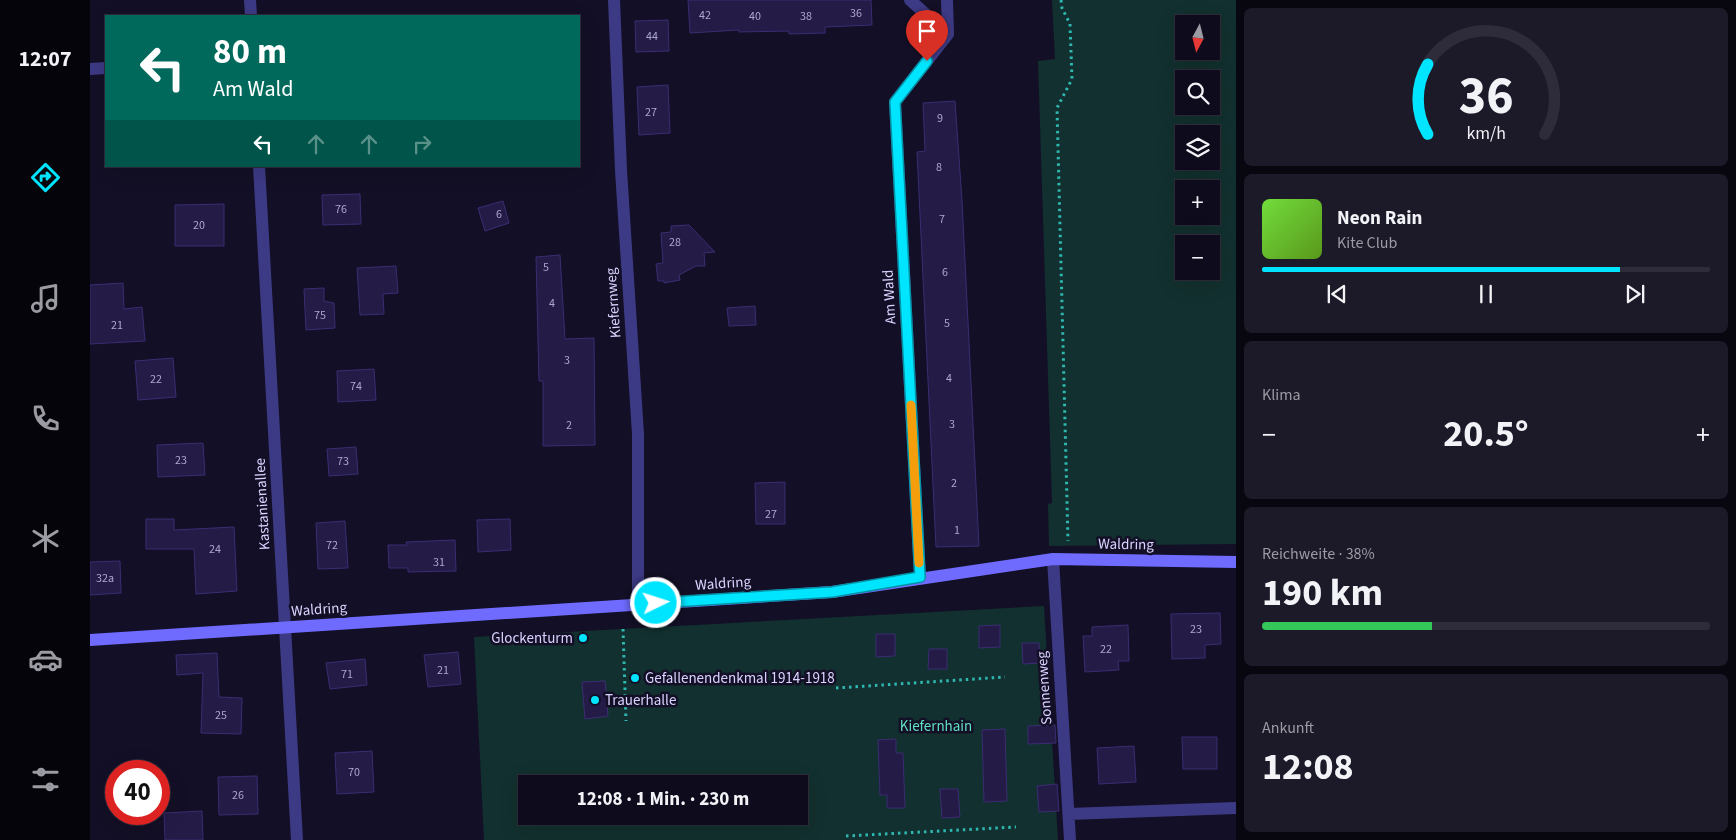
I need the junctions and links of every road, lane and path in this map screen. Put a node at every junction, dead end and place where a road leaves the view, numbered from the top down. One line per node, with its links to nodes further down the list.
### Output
1 (250, 0): 6 (street)
2 (614, 0): 14 (street, Kiefernweg)
3 (910, 0): 7 (street)
4 (947, 0): 7 (street)
5 (1061, 0): 11 (path)
6 (251, 15)
7 (948, 34): 13 (street, Am Wald)
8 (105, 68): 9 (street)
9 (90, 69)
10 (259, 167): 15 (street, Kastanienallee)
11 (1052, 559): 12 (street, Waldring); 13 (street, Waldring); 22 (street, Sonnenweg)
12 (1236, 562)
13 (920, 577): 14 (street, Waldring)
14 (638, 604): 15 (street, Waldring)
15 (285, 628): 17 (street, Waldring); 25 (street, Kastanienallee)
16 (623, 629): 20 (path)
17 (90, 640)
18 (1005, 677): 19 (path)
19 (836, 688)
20 (626, 721)
21 (1236, 808): 22 (street)
22 (1069, 814): 26 (street, Sonnenweg)
23 (1016, 827): 24 (path)
24 (846, 836)
25 (297, 840)
26 (1070, 840)

